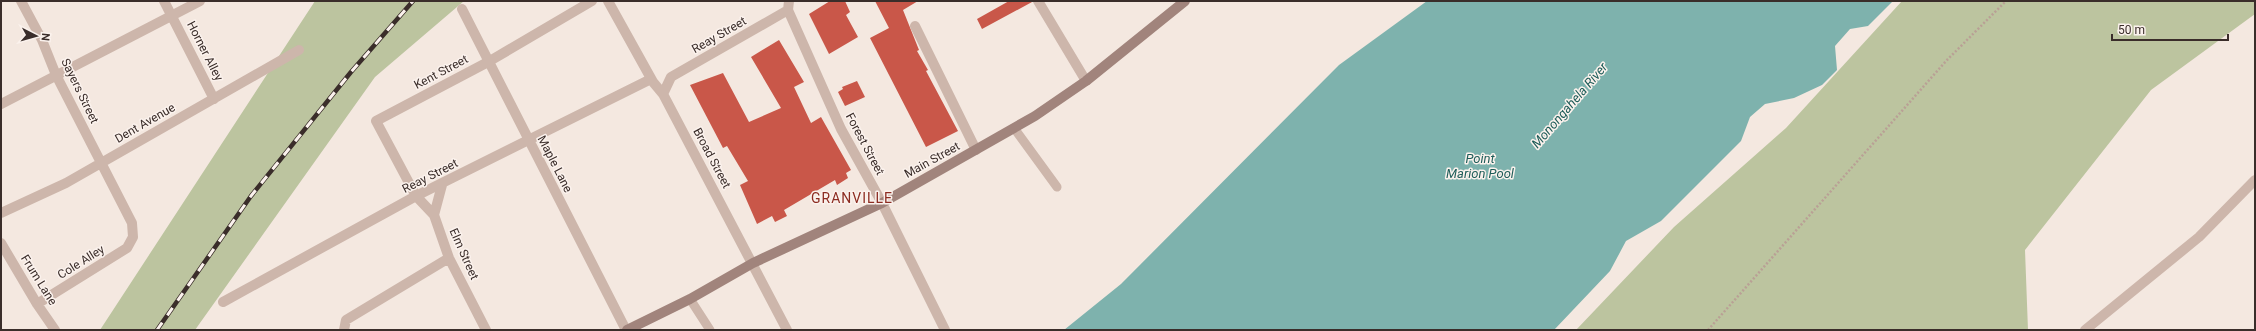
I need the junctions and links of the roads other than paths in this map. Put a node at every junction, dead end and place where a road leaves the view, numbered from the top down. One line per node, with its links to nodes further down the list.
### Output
1 (21, 1): 14 (street, Sayers Street)
2 (164, 1): 10 (street, Horner Alley)
3 (200, 1): 10 (street)
4 (592, 1): 13 (street, Kent Street)
5 (608, 1): 15 (street, Broad Street)
6 (1038, 1): 16 (street)
7 (1185, 1): 16 (main road, Main Street)
8 (789, 6): 17 (street, Reay Street); 28 (street, Forest Street)
9 (462, 10): 13 (street, Maple Lane)
10 (172, 16): 14 (street); 18 (street, Horner Alley)
11 (915, 26): 22 (street)
12 (299, 50): 18 (street, Dent Avenue)
13 (488, 62): 21 (street, Maple Lane); 27 (street, Kent Street)
14 (56, 75): 19 (street); 23 (street, Sayers Street)
15 (651, 79): 17 (street, Broad Street); 21 (street, Reay Street)
16 (1086, 81): 20 (main road, Main Street)
17 (663, 94): 34 (street, Broad Street)
18 (214, 99): 23 (street, Dent Avenue)
19 (1, 104)
20 (1014, 128): 22 (main road, Main Street); 26 (lane)
21 (528, 140): 25 (street, Reay Street); 41 (street, Maple Lane)
22 (976, 150): 28 (main road, Main Street)
23 (101, 163): 29 (street, Dent Avenue); 31 (street, Sayers Street)
24 (2255, 180): 45 (street)
25 (442, 185): 27 (street, Reay Street); 30 (street)
26 (1057, 187)
27 (416, 196): 30 (street); 36 (street, Reay Street)
28 (882, 203): 34 (main road, Main Street); 44 (street, Forest Street)
29 (1, 213)
30 (434, 215): 33 (street, Elm Street)
31 (133, 237): 37 (street, Cole Alley)
32 (1, 243): 37 (street, Frum Lane)
33 (450, 258): 39 (street); 40 (street, Elm Street)
34 (753, 263): 35 (main road, Main Street); 43 (street, Broad Street)
35 (690, 299): 41 (main road, Main Street); 42 (lane)
36 (223, 302)
37 (37, 304): 38 (street, Frum Lane)
38 (55, 330)
39 (344, 330)
40 (486, 330)
41 (627, 330)
42 (710, 330)
43 (788, 330)
44 (945, 330)
45 (2085, 330)

